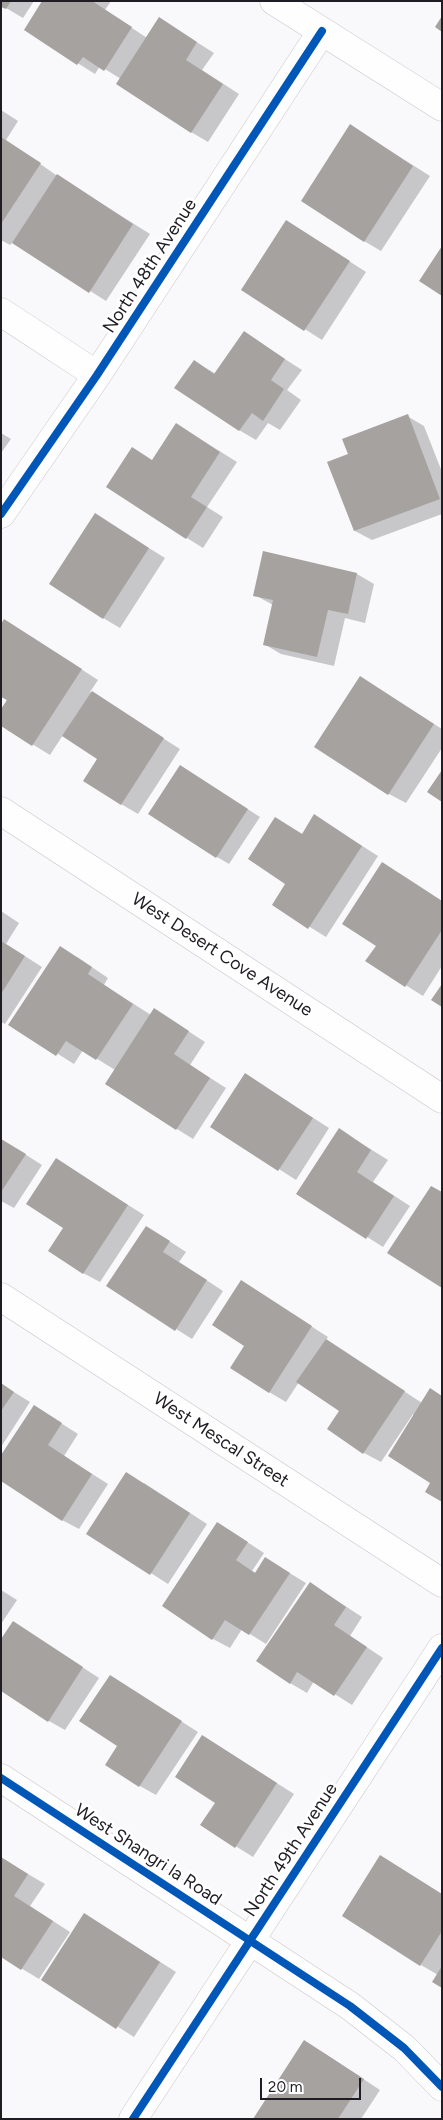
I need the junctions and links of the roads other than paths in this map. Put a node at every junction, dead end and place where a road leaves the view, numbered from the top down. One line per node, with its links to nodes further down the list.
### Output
1 (274, 1): 2 (street)
2 (322, 31): 3 (street); 5 (street, North 48th Avenue)
3 (442, 107)
4 (1, 312): 5 (street)
5 (97, 375): 6 (street, North 48th Avenue)
6 (1, 514)
7 (1, 811): 8 (street, West Desert Cove Avenue)
8 (442, 1099)
9 (1, 1297): 10 (street, West Mescal Street)
10 (442, 1583)
11 (442, 1648): 13 (street, North 49th Avenue)
12 (1, 1778): 13 (street, West Shangri la Road)
13 (250, 1940): 14 (street, West Shangri la Road); 15 (street, North 49th Avenue)
14 (442, 2087)
15 (133, 2119)

